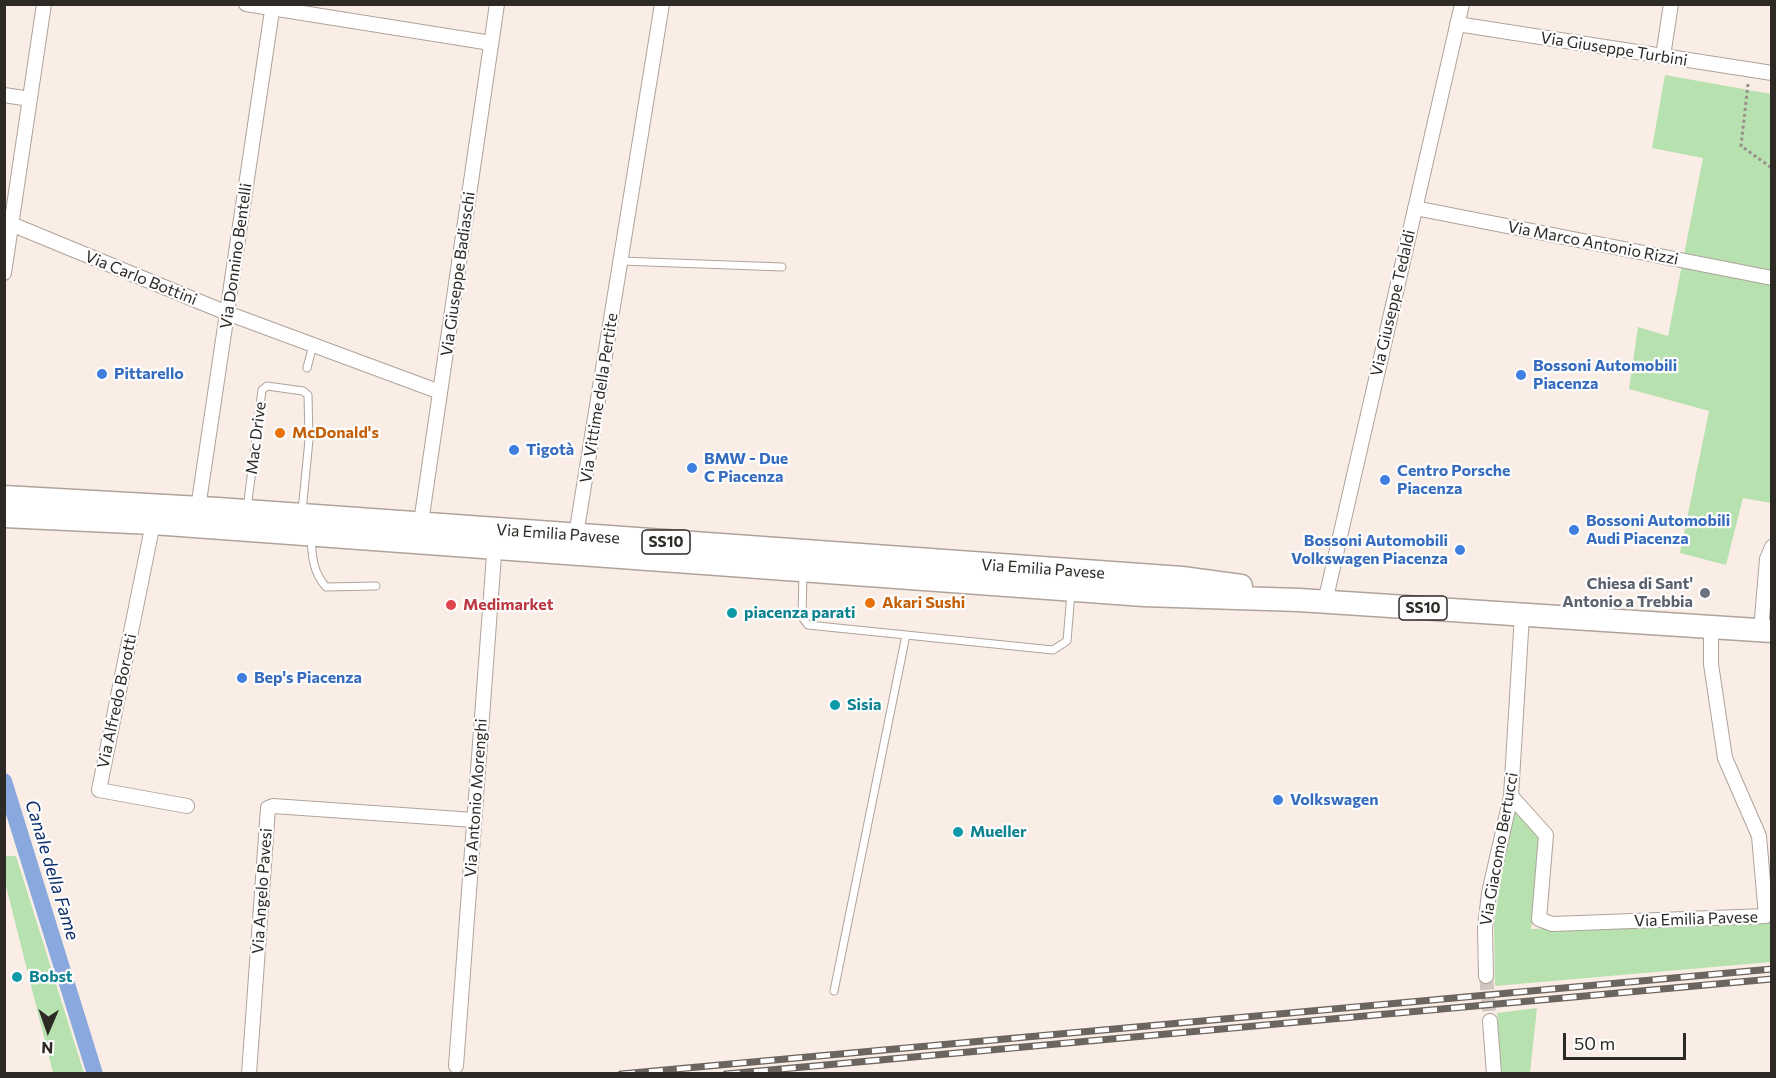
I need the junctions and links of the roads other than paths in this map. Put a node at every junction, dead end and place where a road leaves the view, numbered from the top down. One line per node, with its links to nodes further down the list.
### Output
1 (44, 4): 13 (street)
2 (246, 4): 7 (street)
3 (497, 4): 9 (street, Via Giuseppe Badiaschi)
4 (662, 4): 16 (street, Via Vittime della Pertite)
5 (1462, 4): 8 (street, Via Giuseppe Tedaldi)
6 (1671, 4): 10 (street)
7 (273, 7): 9 (street); 20 (street, Via Donnino Bentelli)
8 (1457, 24): 10 (street, Via Giuseppe Turbini); 14 (street, Via Giuseppe Tedaldi)
9 (491, 43): 23 (street, Via Giuseppe Badiaschi)
10 (1664, 56): 11 (street, Via Giuseppe Turbini)
11 (1772, 73)
12 (4, 95): 13 (street)
13 (30, 99): 15 (street)
14 (1415, 208): 19 (street, Via Marco Antonio Rizzi); 37 (street, Via Giuseppe Tedaldi)
15 (11, 224): 18 (street); 20 (street, Via Carlo Bottini)
16 (621, 261): 17 (lane); 31 (street, Via Vittime della Pertite)
17 (782, 267)
18 (4, 273)
19 (1772, 278)
20 (227, 313): 21 (street, Via Carlo Bottini); 25 (street, Via Donnino Bentelli)
21 (313, 345): 22 (lane); 23 (street, Via Carlo Bottini)
22 (307, 368)
23 (440, 392): 30 (street, Via Giuseppe Badiaschi)
24 (4, 497): 25 (main road, Via Emilia Pavese / SS10)
25 (198, 508): 26 (main road, Via Emilia Pavese / SS10)
26 (246, 512): 29 (main road, Via Emilia Pavese / SS10); 29 (lane, Mac Drive)
27 (4, 516): 28 (main road, Via Emilia Pavese / SS10)
28 (153, 524): 29 (main road, Via Emilia Pavese / SS10); 43 (street, Via Alfredo Borotti)
29 (306, 525): 30 (main road, Via Emilia Pavese / SS10); 36 (lane)
30 (420, 534): 32 (main road, Via Emilia Pavese / SS10)
31 (576, 535): 32 (main road, Via Emilia Pavese / SS10); 34 (main road, Via Emilia Pavese / SS10)
32 (495, 539): 34 (main road, Via Emilia Pavese / SS10); 44 (street, Via Antonio Morenghi)
33 (1772, 547): 40 (street, Via Emilia Pavese)
34 (792, 564): 35 (main road, Via Emilia Pavese / SS10); 41 (lane)
35 (1072, 580): 37 (main road, Via Emilia Pavese / SS10); 41 (lane)
36 (376, 586)
37 (1325, 602): 38 (main road, Via Emilia Pavese / SS10)
38 (1522, 615): 39 (main road, Via Emilia Pavese / SS10); 42 (street, Via Giacomo Bertucci)
39 (1711, 627): 40 (main road, Via Emilia Pavese / SS10); 42 (street, Via Emilia Pavese)
40 (1766, 631)
41 (906, 635): 46 (lane)
42 (1511, 796): 45 (street, Via Giacomo Bertucci)
43 (187, 806)
44 (474, 819): 48 (street, Via Antonio Morenghi); 49 (street, Via Angelo Pavesi)
45 (1486, 976)
46 (834, 991)
47 (1490, 1021): 50 (street)
48 (456, 1066)
49 (249, 1074)
50 (1494, 1074)

